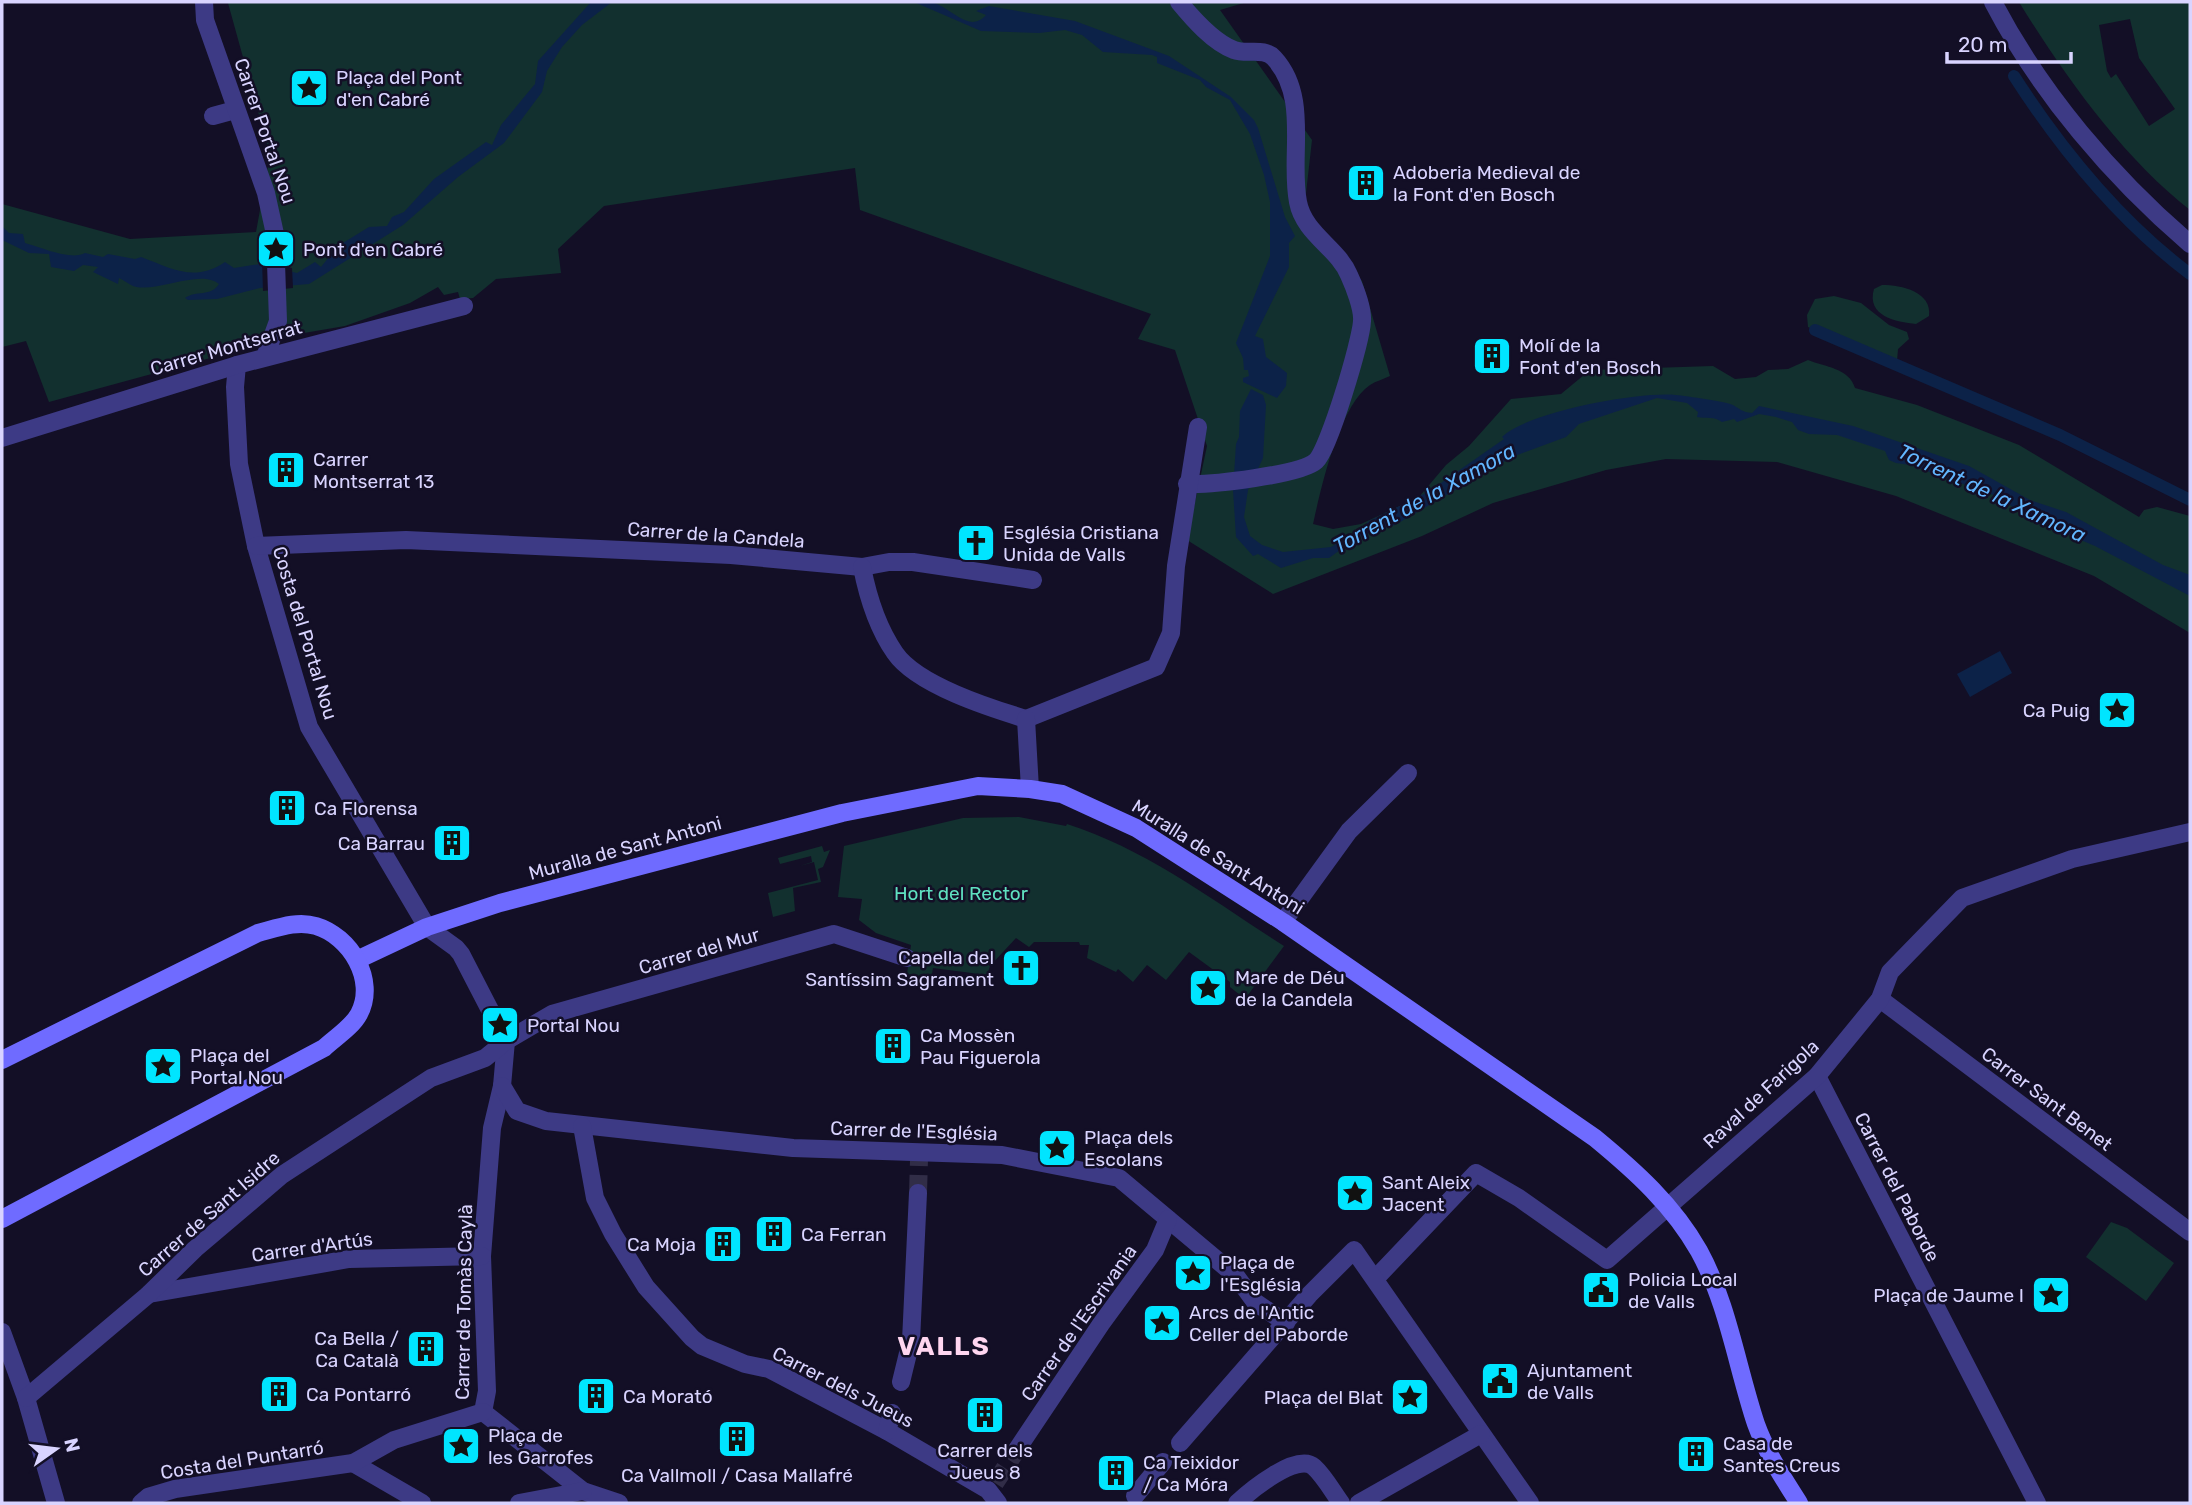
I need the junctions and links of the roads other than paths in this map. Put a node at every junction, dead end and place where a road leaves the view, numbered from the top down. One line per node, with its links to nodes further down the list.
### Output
1 (204, 2): 4 (street, Carrer Portal Nou)
2 (1179, 2): 12 (street)
3 (1993, 2): 6 (street)
4 (235, 110): 5 (street); 8 (street, Carrer Portal Nou)
5 (213, 116)
6 (2190, 244)
7 (464, 306): 8 (street, Carrer Montserrat)
8 (267, 349): 9 (street, Carrer Montserrat)
9 (237, 365): 11 (street, Carrer Montserrat); 13 (street, Costa del Portal Nou)
10 (1198, 426): 12 (street)
11 (2, 438)
12 (1193, 484): 16 (street)
13 (256, 545): 14 (street, Carrer de la Candela); 21 (street, Costa del Portal Nou)
14 (862, 567): 15 (street, Carrer de la Candela); 16 (street)
15 (1033, 580)
16 (1026, 719): 18 (street)
17 (1408, 773): 20 (street)
18 (1030, 789): 20 (main road, Muralla de Sant Antoni); 21 (main road, Muralla de Sant Antoni)
19 (2190, 832): 24 (street, Raval de Farigola)
20 (1283, 922): 31 (main road, Muralla de Sant Antoni)
21 (427, 927): 23 (main road, Muralla de Sant Antoni); 25 (street)
22 (907, 958): 25 (street, Carrer del Mur)
23 (359, 959): 26 (main road); 32 (main road)
24 (1880, 999): 27 (street, Raval de Farigola); 34 (street, Carrer Sant Benet)
25 (506, 1041): 28 (street, Carrer de Tomàs Caylà); 37 (street, Carrer de Sant Isidre)
26 (2, 1060)
27 (1816, 1076): 31 (street, Raval de Farigola); 61 (street, Carrer del Paborde)
28 (502, 1086): 29 (street, Carrer de l'Església); 35 (street, Carrer de Tomàs Caylà)
29 (582, 1126): 33 (street, Carrer de l'Església); 42 (street, Carrer dels Jueus)
30 (918, 1193): 42 (street)
31 (1669, 1207): 36 (street, Raval de Farigola); 60 (main road, Muralla de Sant Antoni)
32 (2, 1219)
33 (1168, 1219): 38 (street, Carrer de l'Església); 45 (street, Carrer de l'Escrivania)
34 (2190, 1232)
35 (482, 1256): 37 (street, Carrer d'Artús); 41 (street, Carrer de Tomàs Caylà)
36 (1375, 1279): 38 (street); 43 (street)
37 (149, 1294): 40 (street, Carrer de Sant Isidre)
38 (1286, 1322): 44 (street)
39 (2, 1332): 40 (street)
40 (26, 1398): 51 (street)
41 (483, 1412): 47 (street); 48 (street)
42 (887, 1431): 49 (street, Carrer dels Jueus)
43 (1481, 1434): 58 (street); 59 (street)
44 (1180, 1443)
45 (1018, 1448)
46 (1163, 1462): 50 (street)
47 (353, 1463): 52 (street, Costa del Puntarró); 53 (street)
48 (583, 1491): 54 (street); 55 (street)
49 (994, 1492)
50 (1135, 1496)
51 (56, 1503)
52 (141, 1503)
53 (422, 1503)
54 (519, 1503)
55 (619, 1503)
56 (1237, 1503): 57 (street)
57 (1341, 1503)
58 (1359, 1503)
59 (1530, 1503)
60 (1799, 1503)
61 (2037, 1503)

